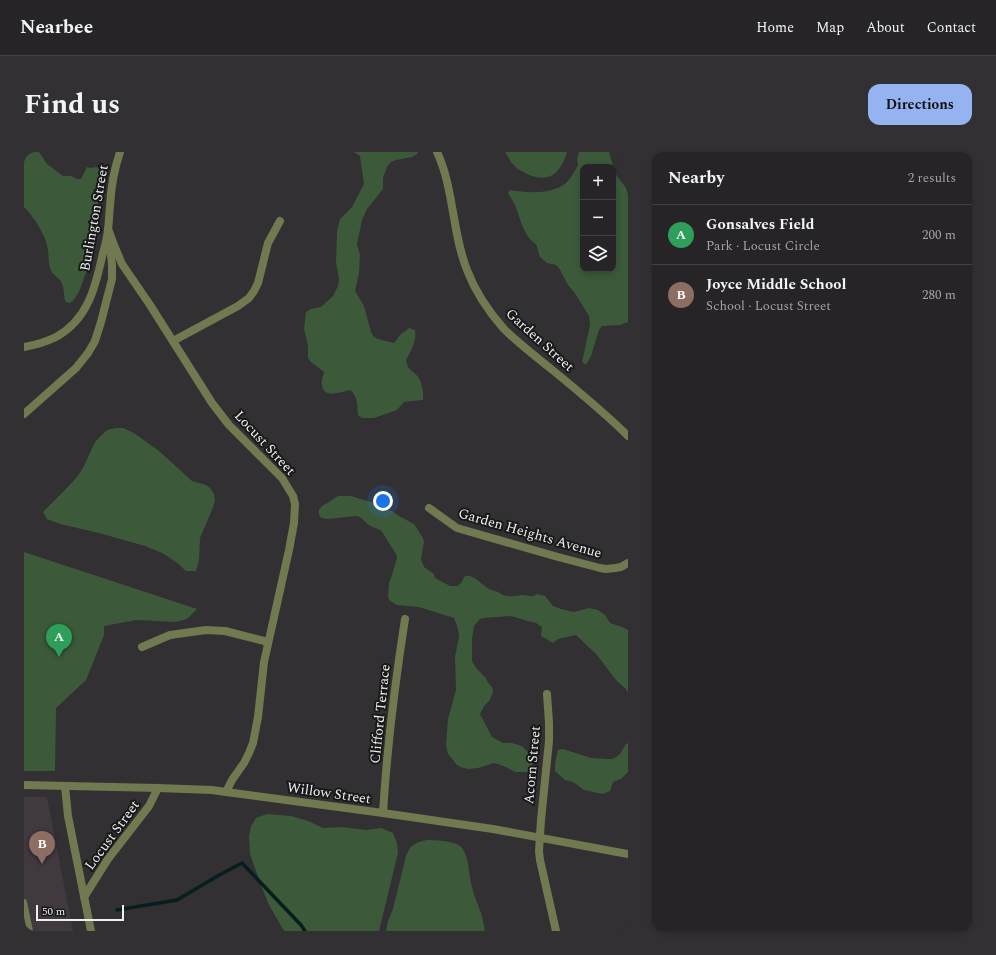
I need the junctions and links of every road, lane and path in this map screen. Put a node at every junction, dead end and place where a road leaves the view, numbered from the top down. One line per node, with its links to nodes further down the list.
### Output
1 (120, 152): 4 (street, Burlington Street)
2 (437, 152): 8 (street, Garden Street)
3 (280, 221): 5 (street)
4 (108, 229): 5 (street, Locust Street); 6 (street, Burlington Street); 7 (street)
5 (173, 341): 12 (street, Locust Street)
6 (24, 347)
7 (24, 414)
8 (628, 436)
9 (429, 508): 10 (street, Garden Heights Avenue)
10 (628, 563)
11 (405, 618): 19 (street, Clifford Terrace)
12 (268, 642): 13 (street); 18 (street, Locust Street)
13 (142, 647)
14 (547, 694): 20 (street, Acorn Street)
15 (24, 785): 16 (street, Willow Street)
16 (65, 786): 17 (street, Willow Street); 22 (street, Locust Street)
17 (158, 788): 18 (street, Willow Street); 22 (street, Locust Street)
18 (226, 792): 19 (street, Willow Street)
19 (383, 813): 20 (street, Willow Street)
20 (540, 838): 21 (street, Willow Street); 26 (street, Acorn Street)
21 (628, 854)
22 (84, 897): 25 (street, Locust Street)
23 (24, 902): 24 (lane)
24 (30, 931)
25 (91, 931)
26 (556, 931)

